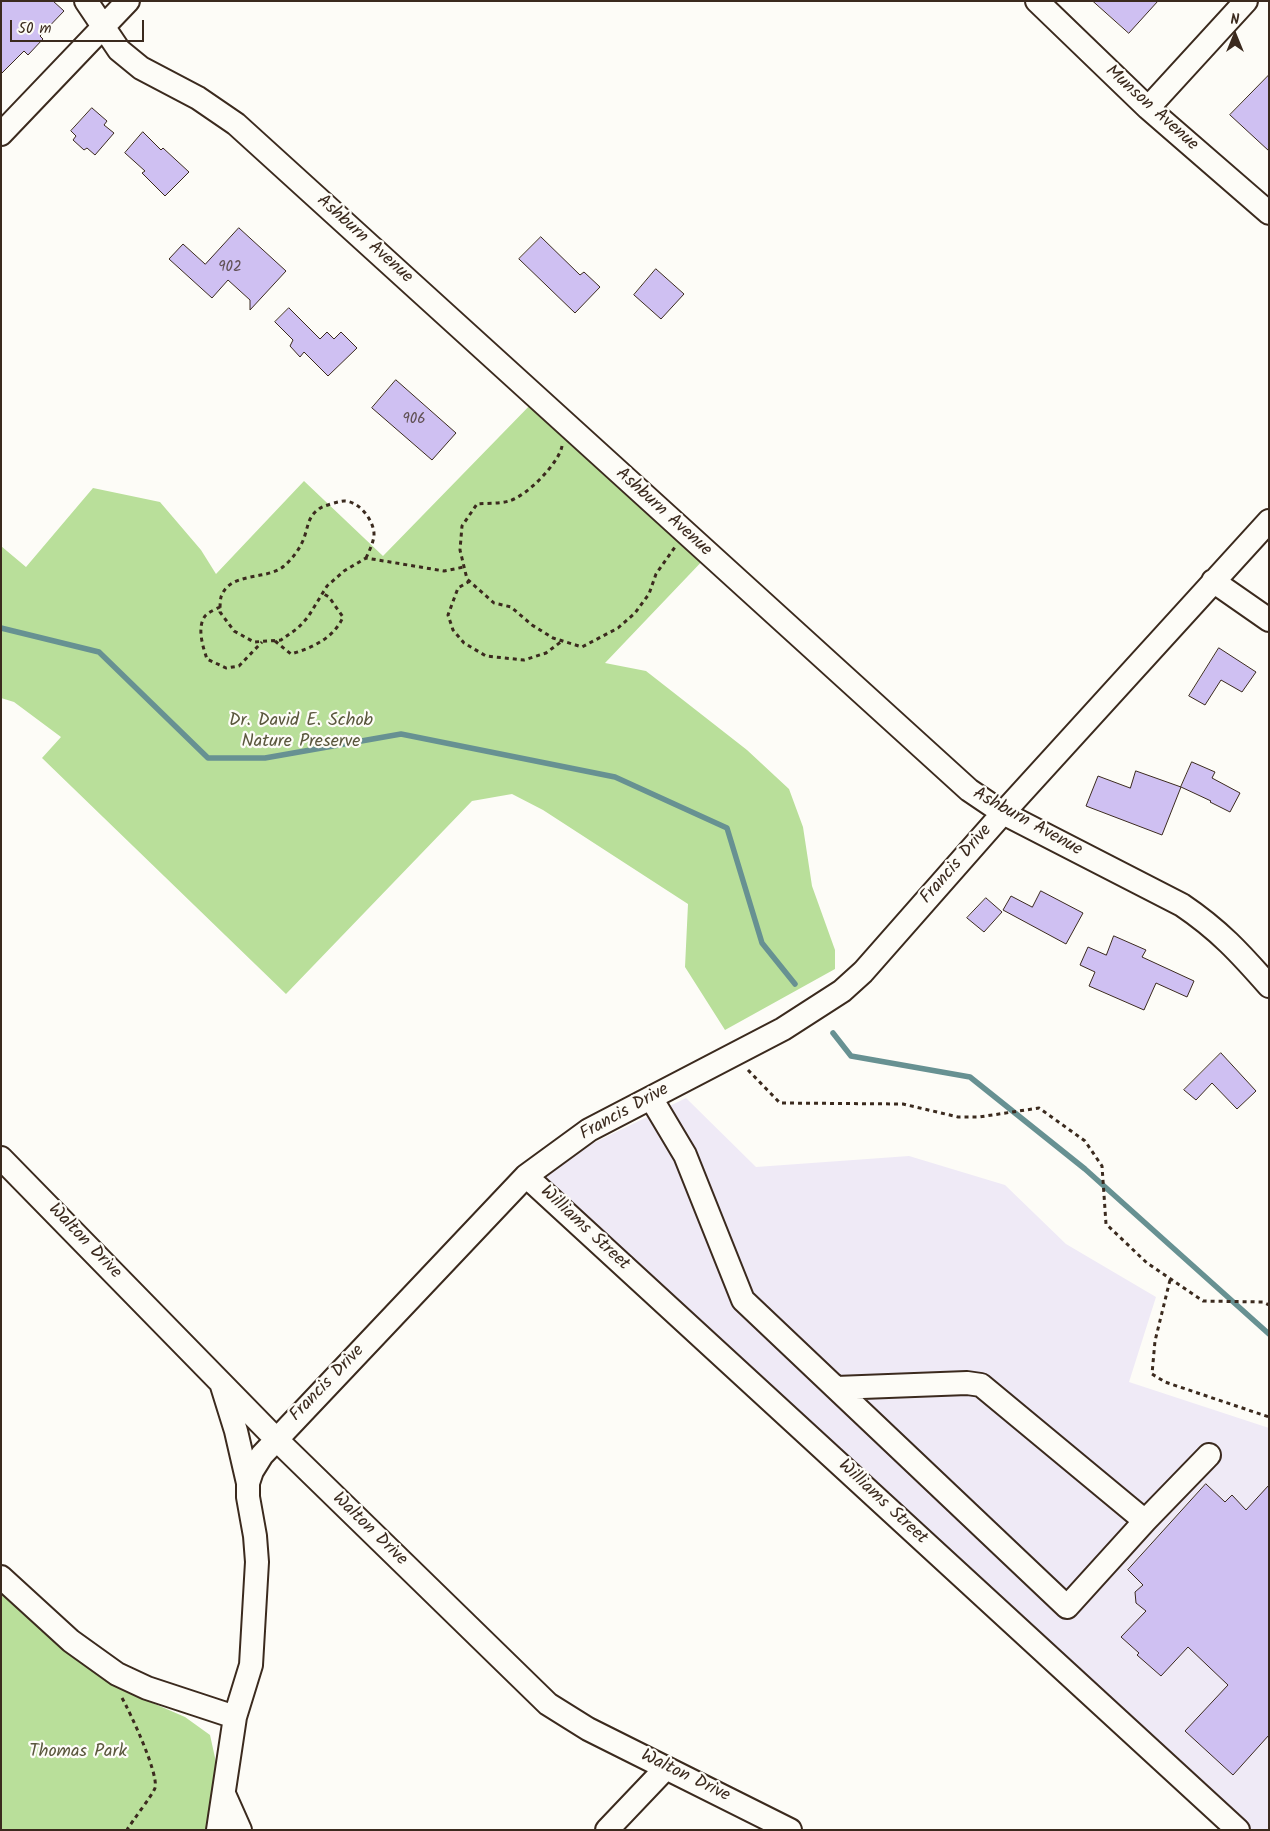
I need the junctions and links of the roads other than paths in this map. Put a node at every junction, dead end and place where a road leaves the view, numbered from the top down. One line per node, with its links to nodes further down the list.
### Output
1 (86, 1): 5 (street, Ashburn Avenue)
2 (128, 1): 5 (street)
3 (1036, 1): 6 (street, Munson Avenue)
4 (1246, 1): 6 (street)
5 (103, 27): 7 (street); 12 (street, Ashburn Avenue)
6 (1148, 108): 8 (street, Munson Avenue)
7 (1, 134)
8 (1269, 213)
9 (1269, 521): 10 (street, Francis Drive)
10 (1213, 582): 11 (street); 12 (street, Francis Drive)
11 (1269, 620)
12 (1003, 813): 13 (street, Ashburn Avenue); 14 (street, Francis Drive)
13 (1269, 986)
14 (651, 1098): 16 (street, Francis Drive); 18 (street)
15 (1, 1158): 17 (street, Walton Drive)
16 (526, 1176): 19 (street, Francis Drive); 31 (street, Williams Street)
17 (221, 1383): 19 (street, Walton Drive); 21 (street)
18 (836, 1388): 22 (street); 22 (street)
19 (276, 1439): 21 (street, Francis Drive); 25 (street, Walton Drive)
20 (1209, 1455): 22 (street)
21 (248, 1483): 24 (street, Francis Drive)
22 (1145, 1521)
23 (1, 1577): 24 (street)
24 (235, 1717): 26 (street, Francis Drive)
25 (666, 1768): 29 (street); 30 (street, Walton Drive)
26 (224, 1794): 27 (street, Francis Drive); 28 (street)
27 (218, 1830)
28 (240, 1830)
29 (608, 1830)
30 (790, 1830)
31 (1238, 1830)

